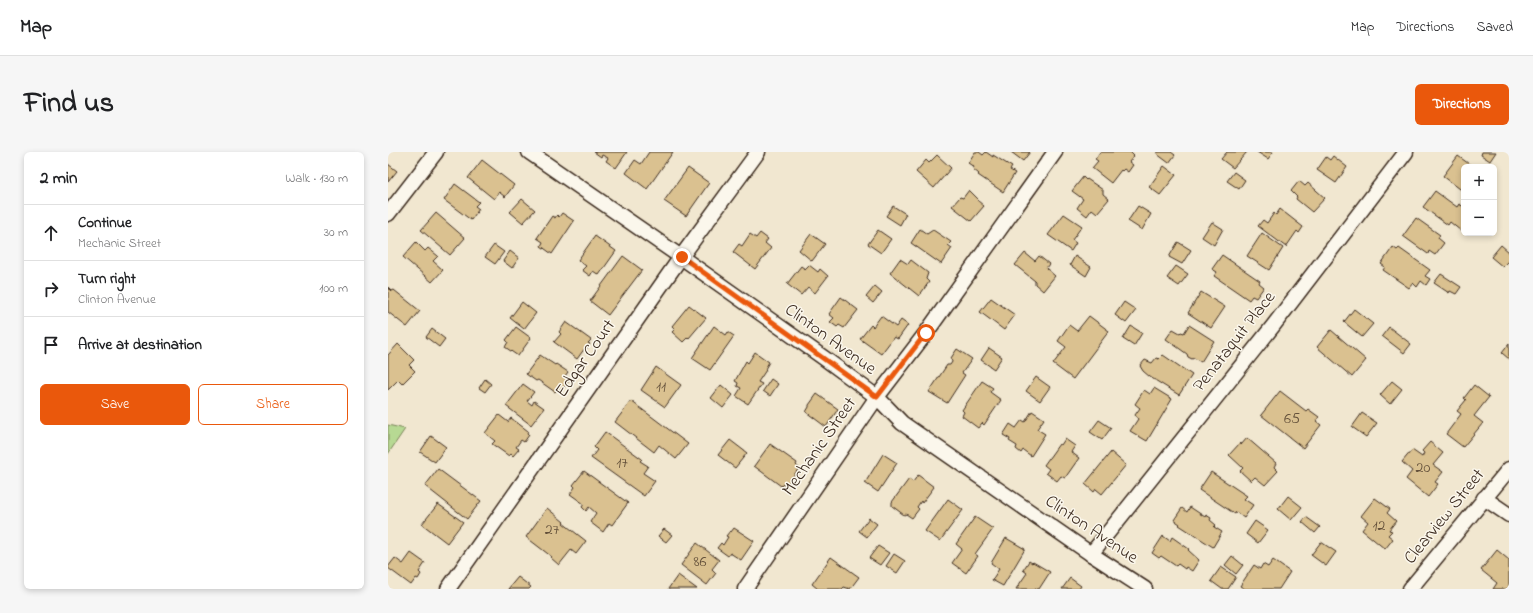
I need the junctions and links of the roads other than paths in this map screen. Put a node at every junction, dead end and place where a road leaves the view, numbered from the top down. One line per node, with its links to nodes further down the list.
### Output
1 (436, 152): 6 (street)
2 (529, 152): 7 (street, Clinton Avenue)
3 (758, 152): 7 (street, Edgar Court)
4 (1055, 152): 8 (street, Mechanic Street)
5 (1406, 152): 12 (street, Penataquit Place)
6 (388, 214)
7 (682, 257): 8 (street, Clinton Avenue); 13 (street, Edgar Court)
8 (877, 397): 12 (street, Clinton Avenue); 14 (street, Mechanic Street)
9 (1509, 468): 10 (street, Clearview Street)
10 (1484, 498): 11 (street); 16 (street, Clearview Street)
11 (1509, 515)
12 (1091, 554): 15 (street, Clinton Avenue)
13 (448, 589)
14 (745, 589)
15 (1145, 589)
16 (1410, 589)

